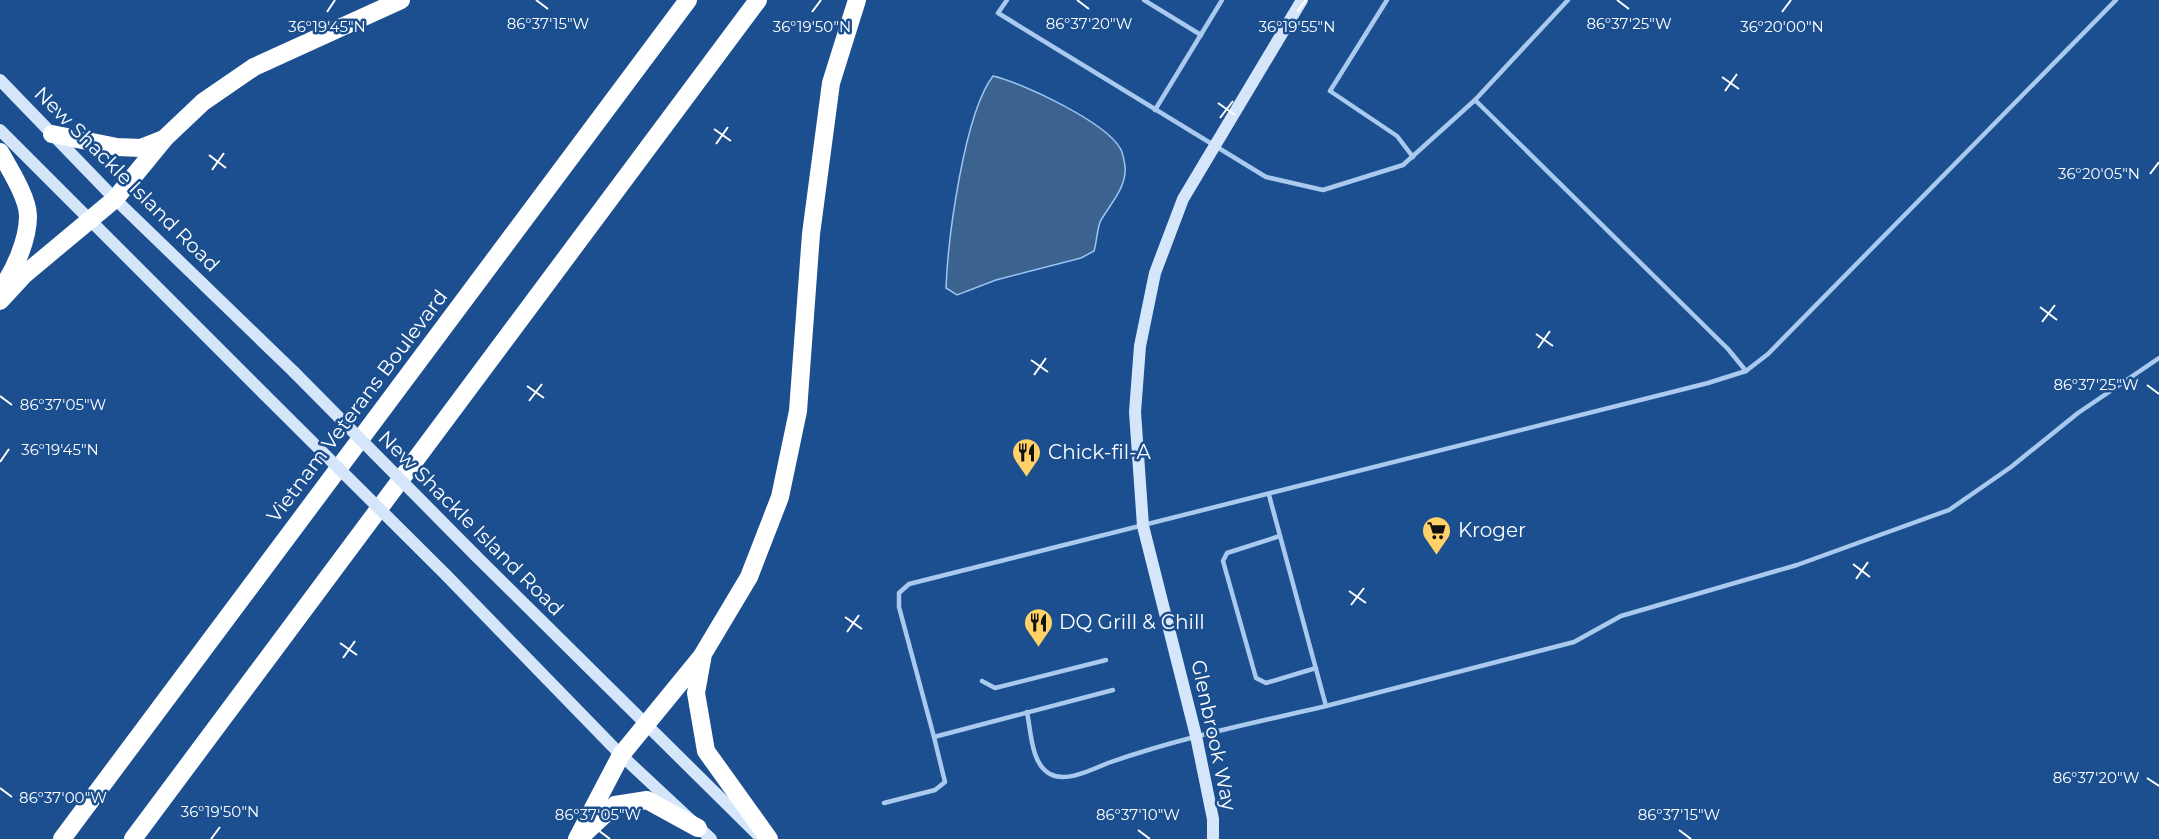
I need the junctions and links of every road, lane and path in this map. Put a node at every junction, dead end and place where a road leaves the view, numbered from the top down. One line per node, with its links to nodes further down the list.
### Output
1 (401, 0): 18 (highway)
2 (688, 0): 44 (highway, Vietnam Veterans Boulevard)
3 (758, 0): 45 (highway)
4 (857, 0): 31 (highway)
5 (1007, 0): 15 (lane)
6 (1144, 0): 12 (lane)
7 (1222, 0): 12 (lane)
8 (1302, 0): 19 (main road, Glenbrook Way)
9 (1387, 0): 21 (lane)
10 (1568, 0): 14 (lane)
11 (2116, 0): 27 (lane)
12 (1201, 35): 15 (lane)
13 (0, 80): 17 (main road, New Shackle Island Road)
14 (1475, 99): 21 (lane); 27 (lane)
15 (1155, 110): 19 (lane)
16 (0, 130): 23 (main road)
17 (52, 134): 18 (highway); 22 (main road, New Shackle Island Road)
18 (165, 138): 22 (highway)
19 (1215, 147): 21 (lane); 29 (main road, Glenbrook Way)
20 (0, 152): 24 (highway)
21 (1413, 157)
22 (115, 199): 23 (highway); 38 (main road, New Shackle Island Road, bridge)
23 (90, 222): 25 (highway); 41 (main road, bridge)
24 (0, 290)
25 (0, 301)
26 (2159, 358): 36 (lane)
27 (1746, 371): 28 (lane)
28 (1269, 495): 29 (lane); 30 (lane)
29 (1143, 525): 39 (main road, Glenbrook Way); 40 (lane)
30 (1280, 536): 33 (lane); 33 (lane)
31 (703, 654): 38 (highway); 48 (highway)
32 (1106, 660): 34 (lane)
33 (1316, 668): 36 (lane)
34 (982, 681)
35 (1113, 690): 37 (lane)
36 (1326, 706): 39 (lane)
37 (1027, 712): 39 (lane); 40 (lane)
38 (646, 724): 41 (highway); 47 (main road, New Shackle Island Road)
39 (1196, 736): 49 (main road, Glenbrook Way)
40 (934, 737): 42 (lane)
41 (621, 754): 43 (main road); 46 (highway)
42 (884, 803)
43 (705, 833): 46 (highway)
44 (62, 839)
45 (133, 839)
46 (577, 839)
47 (762, 839)
48 (769, 839)
49 (1213, 839)

